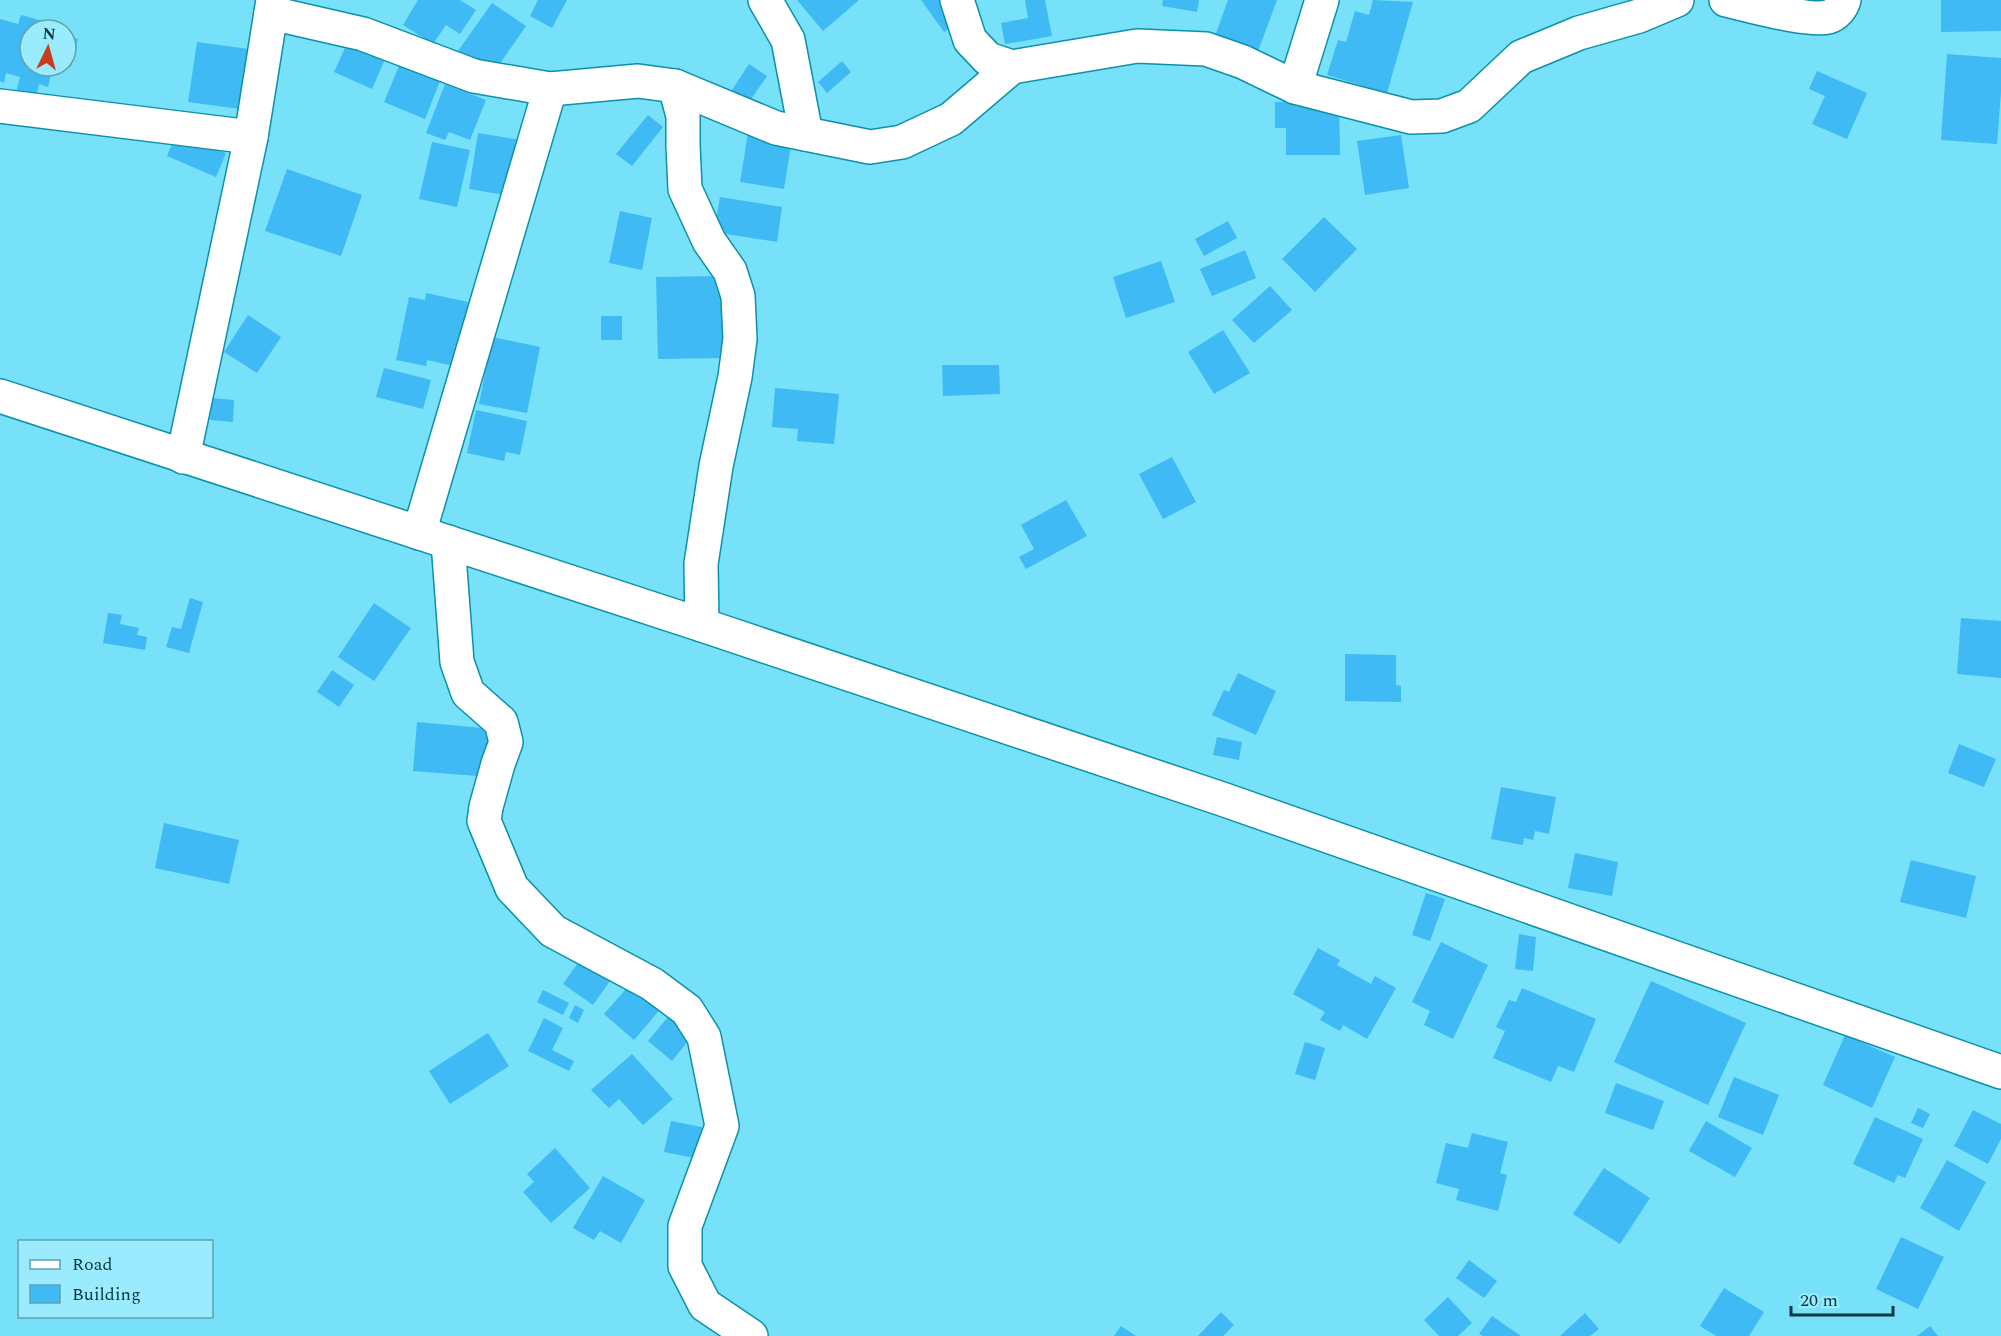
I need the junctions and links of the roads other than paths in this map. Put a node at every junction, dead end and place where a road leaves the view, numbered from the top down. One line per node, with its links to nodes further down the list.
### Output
1 (765, 0): 13 (street)
2 (957, 0): 8 (street)
3 (1322, 0): 10 (street)
4 (1677, 0): 10 (street)
5 (1726, 0): 6 (street)
6 (1844, 0)
7 (272, 6): 11 (street); 14 (street)
8 (1012, 67): 10 (street); 13 (street)
9 (675, 86): 11 (street); 13 (street); 18 (street)
10 (1295, 87)
11 (550, 89): 17 (street)
12 (0, 106): 14 (street)
13 (806, 134)
14 (252, 137): 16 (street)
15 (0, 396): 16 (street)
16 (183, 457): 17 (street)
17 (433, 538): 18 (street); 20 (street)
18 (702, 625): 19 (street)
19 (2001, 1072)
20 (751, 1336)

